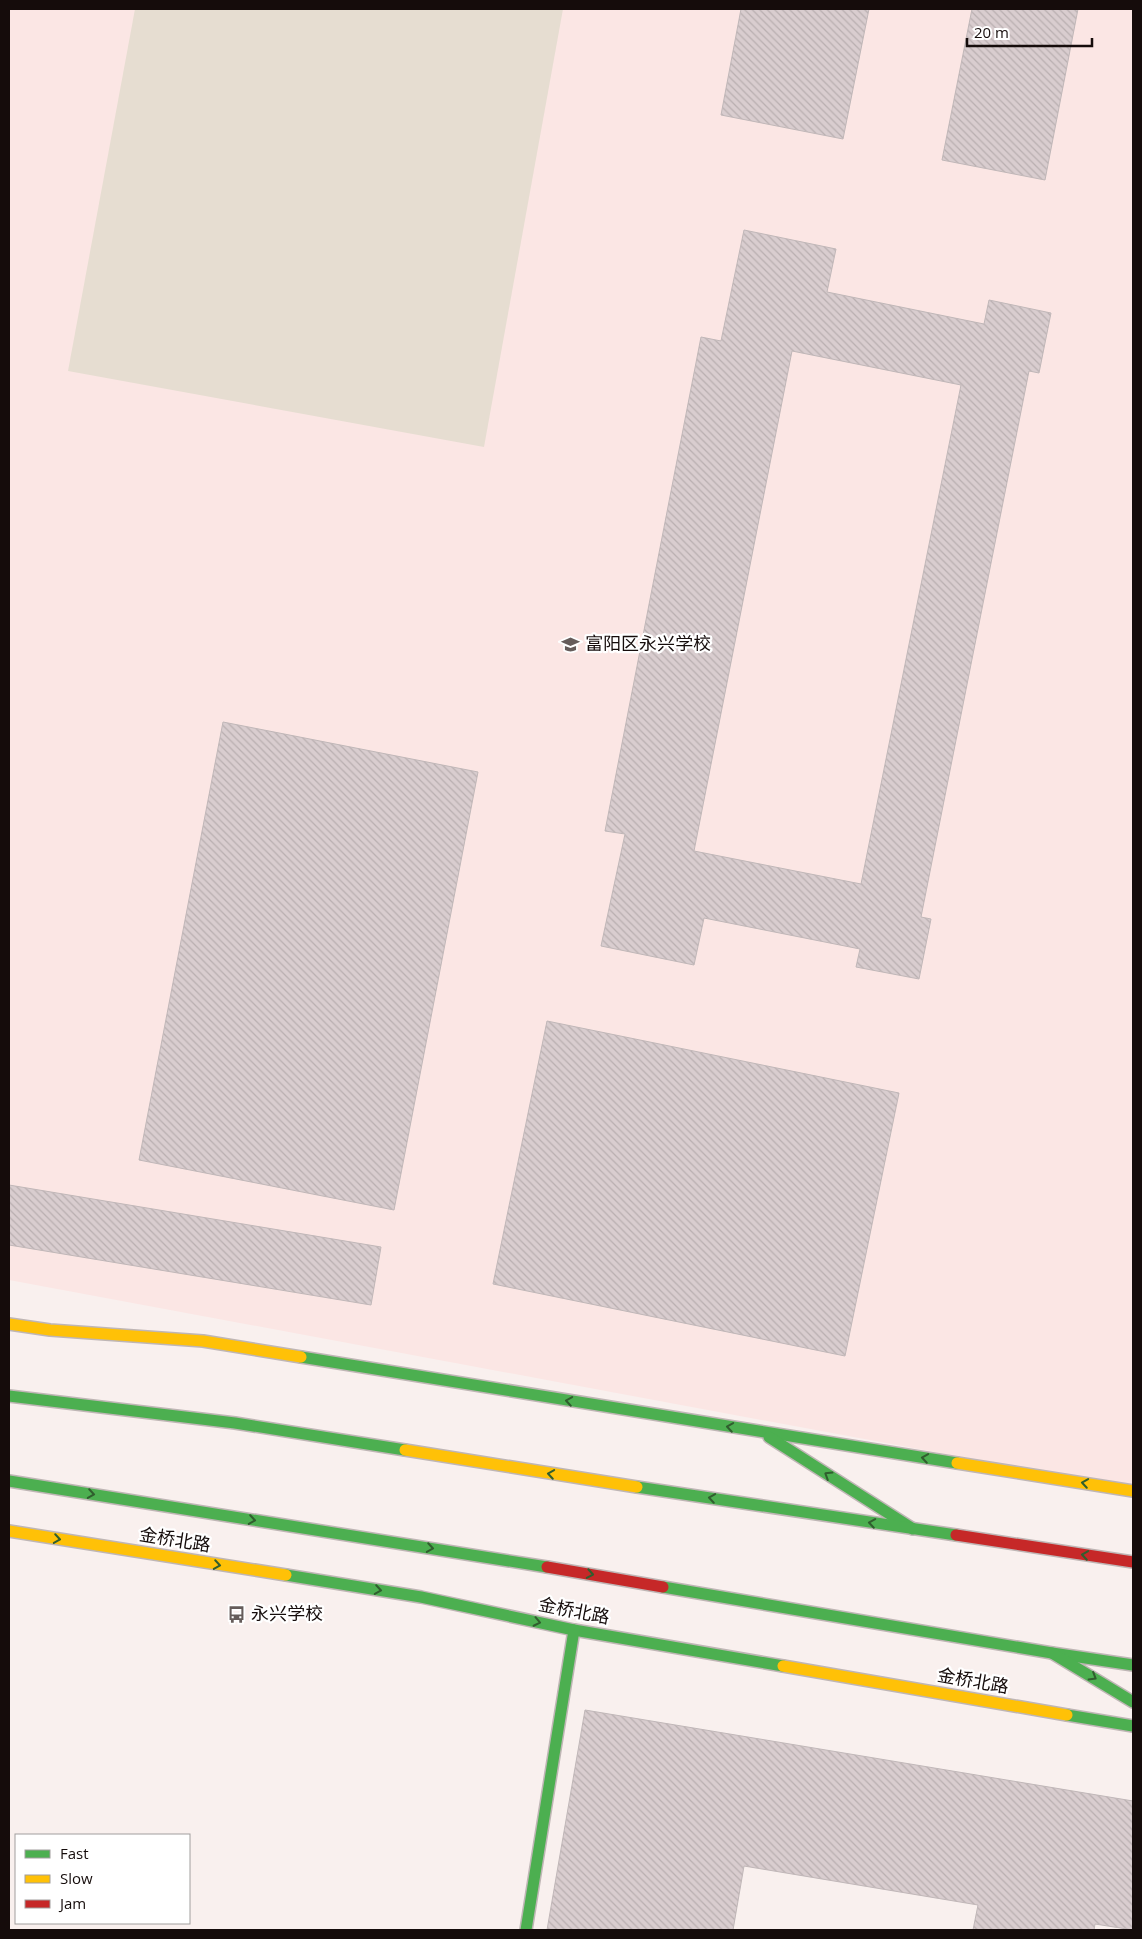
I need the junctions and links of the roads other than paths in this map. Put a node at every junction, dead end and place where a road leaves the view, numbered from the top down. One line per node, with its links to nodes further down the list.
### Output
1 (9, 1324): 3 (main road, one-way to 1)
2 (9, 1396): 6 (main road, one-way to 2)
3 (760, 1432): 5 (main road, one-way to 3); 6 (main road, one-way to 3)
4 (9, 1481): 10 (main road, 金桥北路, one-way to 10)
5 (1133, 1491)
6 (913, 1529): 8 (main road, one-way to 6)
7 (9, 1531): 9 (main road, 金桥北路, one-way to 9)
8 (1133, 1562)
9 (574, 1630): 13 (main road, 金桥北路); 14 (main road)
10 (1052, 1653): 11 (main road, 金桥北路); 12 (main road, one-way to 12)
11 (1133, 1664)
12 (1133, 1702)
13 (1133, 1726)
14 (526, 1930)

